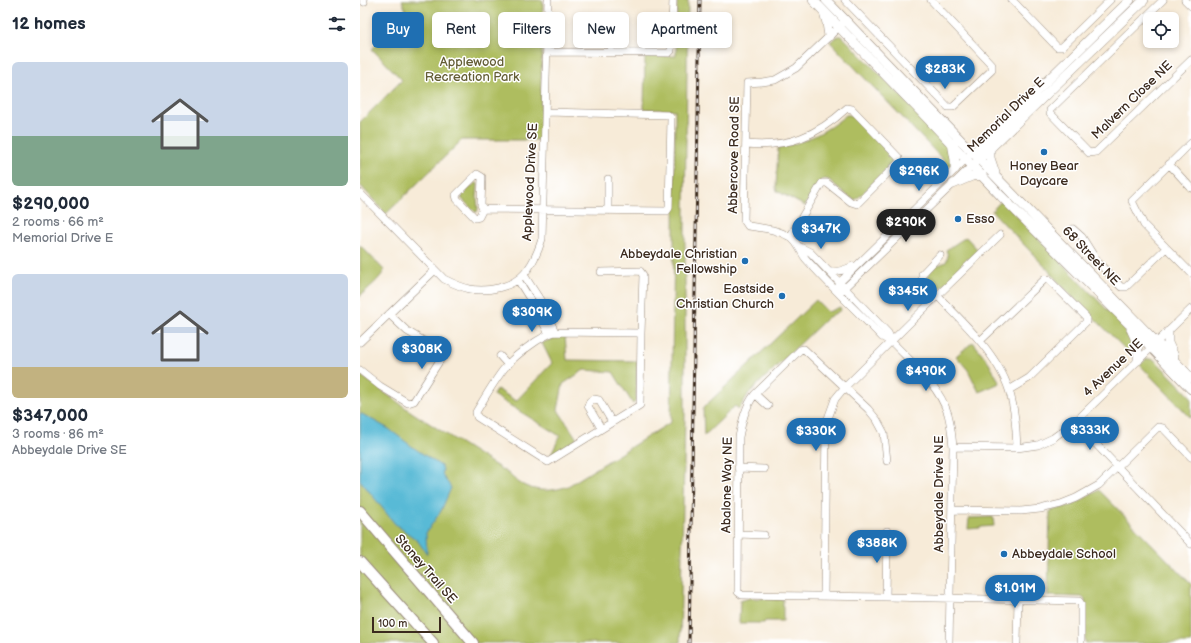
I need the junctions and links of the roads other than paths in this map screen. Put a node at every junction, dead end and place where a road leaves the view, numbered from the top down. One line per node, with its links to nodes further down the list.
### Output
1 (548, 0): 18 (street, Applewood Drive SE)
2 (673, 0): 19 (street)
3 (813, 0): 14 (main road)
4 (826, 0): 15 (main road)
5 (845, 0): 6 (street)
6 (931, 0)
7 (1012, 0): 8 (street)
8 (1110, 0)
9 (1130, 0): 22 (main road, Memorial Drive E)
10 (1144, 0): 27 (main road, Memorial Drive E)
11 (1163, 0): 20 (street, Malvern Close NE)
12 (1186, 0): 13 (street)
13 (1191, 6)
14 (823, 10): 15 (main road); 16 (main road)
15 (842, 24): 16 (street); 23 (main road); 24 (main road)
16 (829, 36): 26 (street, Abbercove Road SE)
17 (611, 48): 19 (street)
18 (547, 52): 19 (street); 21 (street, Applewood Drive SE)
19 (611, 52)
20 (1191, 60)
21 (546, 112): 38 (street, Applewood Drive SE); 39 (street)
22 (989, 137): 23 (main road); 28 (main road, Memorial Drive E)
23 (963, 142): 28 (main road)
24 (952, 143): 28 (main road); 30 (main road)
25 (1191, 143): 29 (street)
26 (746, 144): 42 (street, Abbercove Road SE); 42 (street)
27 (990, 149): 28 (main road, Memorial Drive E); 32 (main road)
28 (973, 159): 30 (street, Memorial Drive E); 31 (main road, 68 Street NE); 32 (main road, 68 Street NE); 34 (street, Memorial Drive E)
29 (1169, 164): 35 (street); 44 (street)
30 (955, 169): 46 (street, Memorial Drive E)
31 (982, 175): 34 (main road); 58 (main road, 68 Street NE)
32 (997, 178): 65 (main road, 68 Street NE)
33 (608, 179): 39 (street)
34 (953, 184): 53 (street, Memorial Drive E)
35 (1191, 188)
36 (360, 193): 47 (street)
37 (483, 209): 37 (street); 38 (street)
38 (543, 210): 39 (street); 51 (street, Applewood Drive SE)
39 (608, 210)
40 (1073, 229): 44 (street)
41 (1000, 235): 55 (street)
42 (790, 237): 43 (street)
43 (800, 247): 49 (street, Abbeydale Drive NE); 54 (street, Abbeydale Drive NE)
44 (1166, 248): 50 (street)
45 (940, 255): 55 (street)
46 (859, 263): 49 (street); 52 (street, Memorial Drive E)
47 (435, 270): 51 (street); 57 (street)
48 (601, 272): 61 (street)
49 (830, 272): 52 (street, Abbeydale Drive NE)
50 (1191, 273)
51 (521, 277): 60 (street)
52 (840, 282): 53 (street, Abbeydale Drive NE); 54 (street, Memorial Drive E)
53 (845, 288): 54 (street, Memorial Drive E); 64 (street, Abbeydale Drive NE)
54 (837, 291): 64 (street, Abbeydale Drive NE)
55 (937, 296): 62 (street); 64 (street)
56 (1191, 309): 59 (street, 4 Avenue NE)
57 (389, 314): 63 (street); 70 (street)
58 (1129, 324): 65 (main road, 68 Street NE); 67 (main road)
59 (1168, 332): 65 (street, 4 Avenue NE); 68 (main road)
60 (552, 333): 61 (street); 69 (street)
61 (641, 333): 77 (street)
62 (980, 341): 74 (street); 74 (street)
63 (360, 342)
64 (892, 342): 72 (street); 80 (street, Abbeydale Drive NE)
65 (1154, 345): 67 (street, 4 Avenue NE); 68 (main road, 68 Street NE); 73 (main road, 68 Street NE)
66 (500, 356): 69 (street)
67 (1138, 360): 78 (street, 4 Avenue NE)
68 (1177, 363): 71 (main road, 68 Street NE)
69 (508, 365): 79 (street)
70 (360, 370)
71 (1191, 378)
72 (844, 388): 75 (street, Abalone Way NE); 83 (street); 94 (street)
73 (1191, 389)
74 (1009, 390): 81 (street)
75 (755, 394): 76 (street); 85 (street, Abalone Way NE)
76 (768, 406)
77 (612, 422): 79 (street); 79 (street)
78 (1075, 422): 81 (street, 4 Avenue NE); 84 (street)
79 (601, 428)
80 (953, 447): 81 (street, 4 Avenue NE); 87 (street, Abbeydale Drive NE)
81 (1017, 448)
82 (1191, 457): 84 (street)
83 (887, 461)
84 (1118, 467): 87 (street); 92 (street)
85 (738, 468): 86 (street); 90 (street, Abalone Way NE)
86 (764, 469)
87 (952, 510): 96 (street, Abbeydale Drive NE)
88 (360, 511): 99 (highway, Stoney Trail SE)
89 (886, 531): 95 (street)
90 (738, 534): 91 (street); 94 (street, Abalone Way NE)
91 (764, 535)
92 (1191, 544)
93 (360, 562): 98 (highway)
94 (824, 596): 95 (street)
95 (886, 597): 96 (street)
96 (951, 598): 97 (street); 100 (street, Abbeydale Drive NE)
97 (1018, 600): 101 (street); 102 (street)
98 (433, 643)
99 (473, 643)
100 (949, 643)
101 (1017, 643)
102 (1081, 643)

